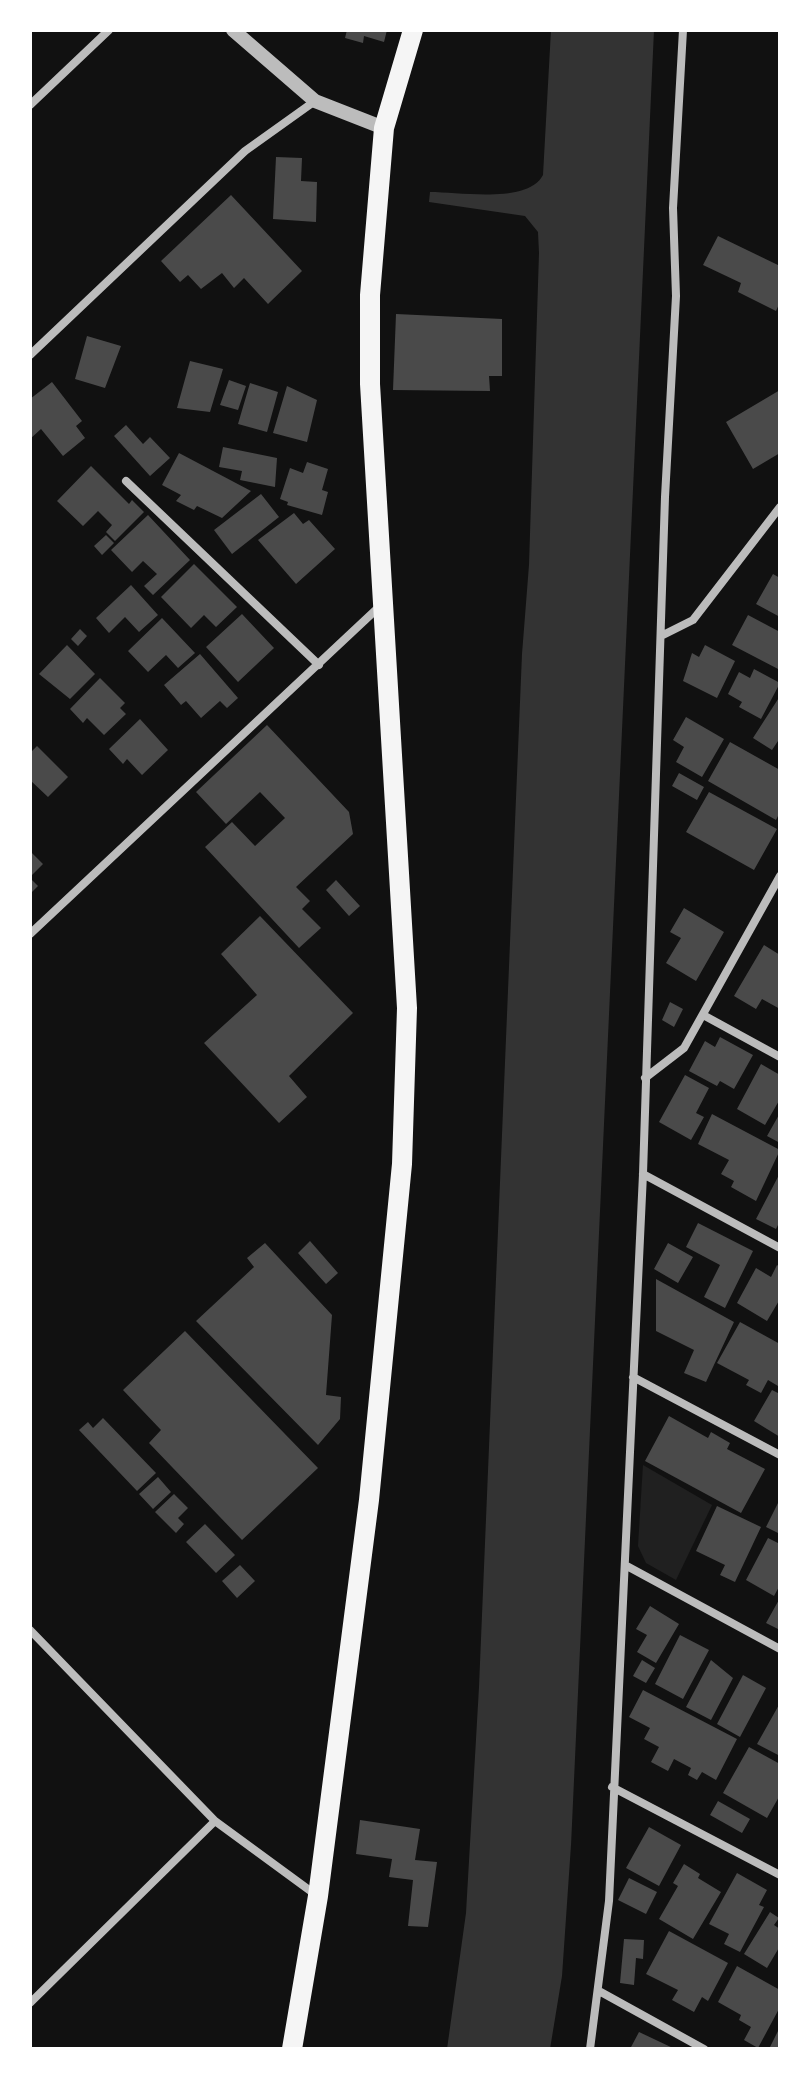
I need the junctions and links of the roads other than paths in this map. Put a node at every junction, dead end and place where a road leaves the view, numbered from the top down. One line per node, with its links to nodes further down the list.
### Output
1 (109, 30): 6 (street)
2 (233, 30): 5 (street)
3 (413, 30): 7 (main road)
4 (683, 30): 12 (street)
5 (315, 101): 7 (street); 8 (street)
6 (30, 105)
7 (384, 128): 11 (main road)
8 (30, 355)
9 (126, 481): 13 (street)
10 (780, 507): 12 (street)
11 (383, 603): 13 (street); 29 (main road)
12 (663, 635): 18 (street)
13 (319, 665): 15 (street)
14 (780, 876): 16 (street)
15 (30, 934)
16 (705, 1016): 17 (street); 18 (street)
17 (780, 1057)
18 (645, 1078): 19 (street)
19 (643, 1174): 20 (street); 21 (street)
20 (780, 1248)
21 (633, 1377): 22 (street); 23 (street)
22 (780, 1455)
23 (625, 1565): 25 (street); 26 (street)
24 (30, 1630): 27 (street)
25 (780, 1649)
26 (612, 1787): 28 (street); 30 (street)
27 (215, 1821): 29 (street); 31 (street)
28 (780, 1875)
29 (318, 1896): 32 (main road)
30 (599, 1991): 33 (street); 34 (street)
31 (30, 2003)
32 (292, 2049)
33 (590, 2049)
34 (704, 2049)

